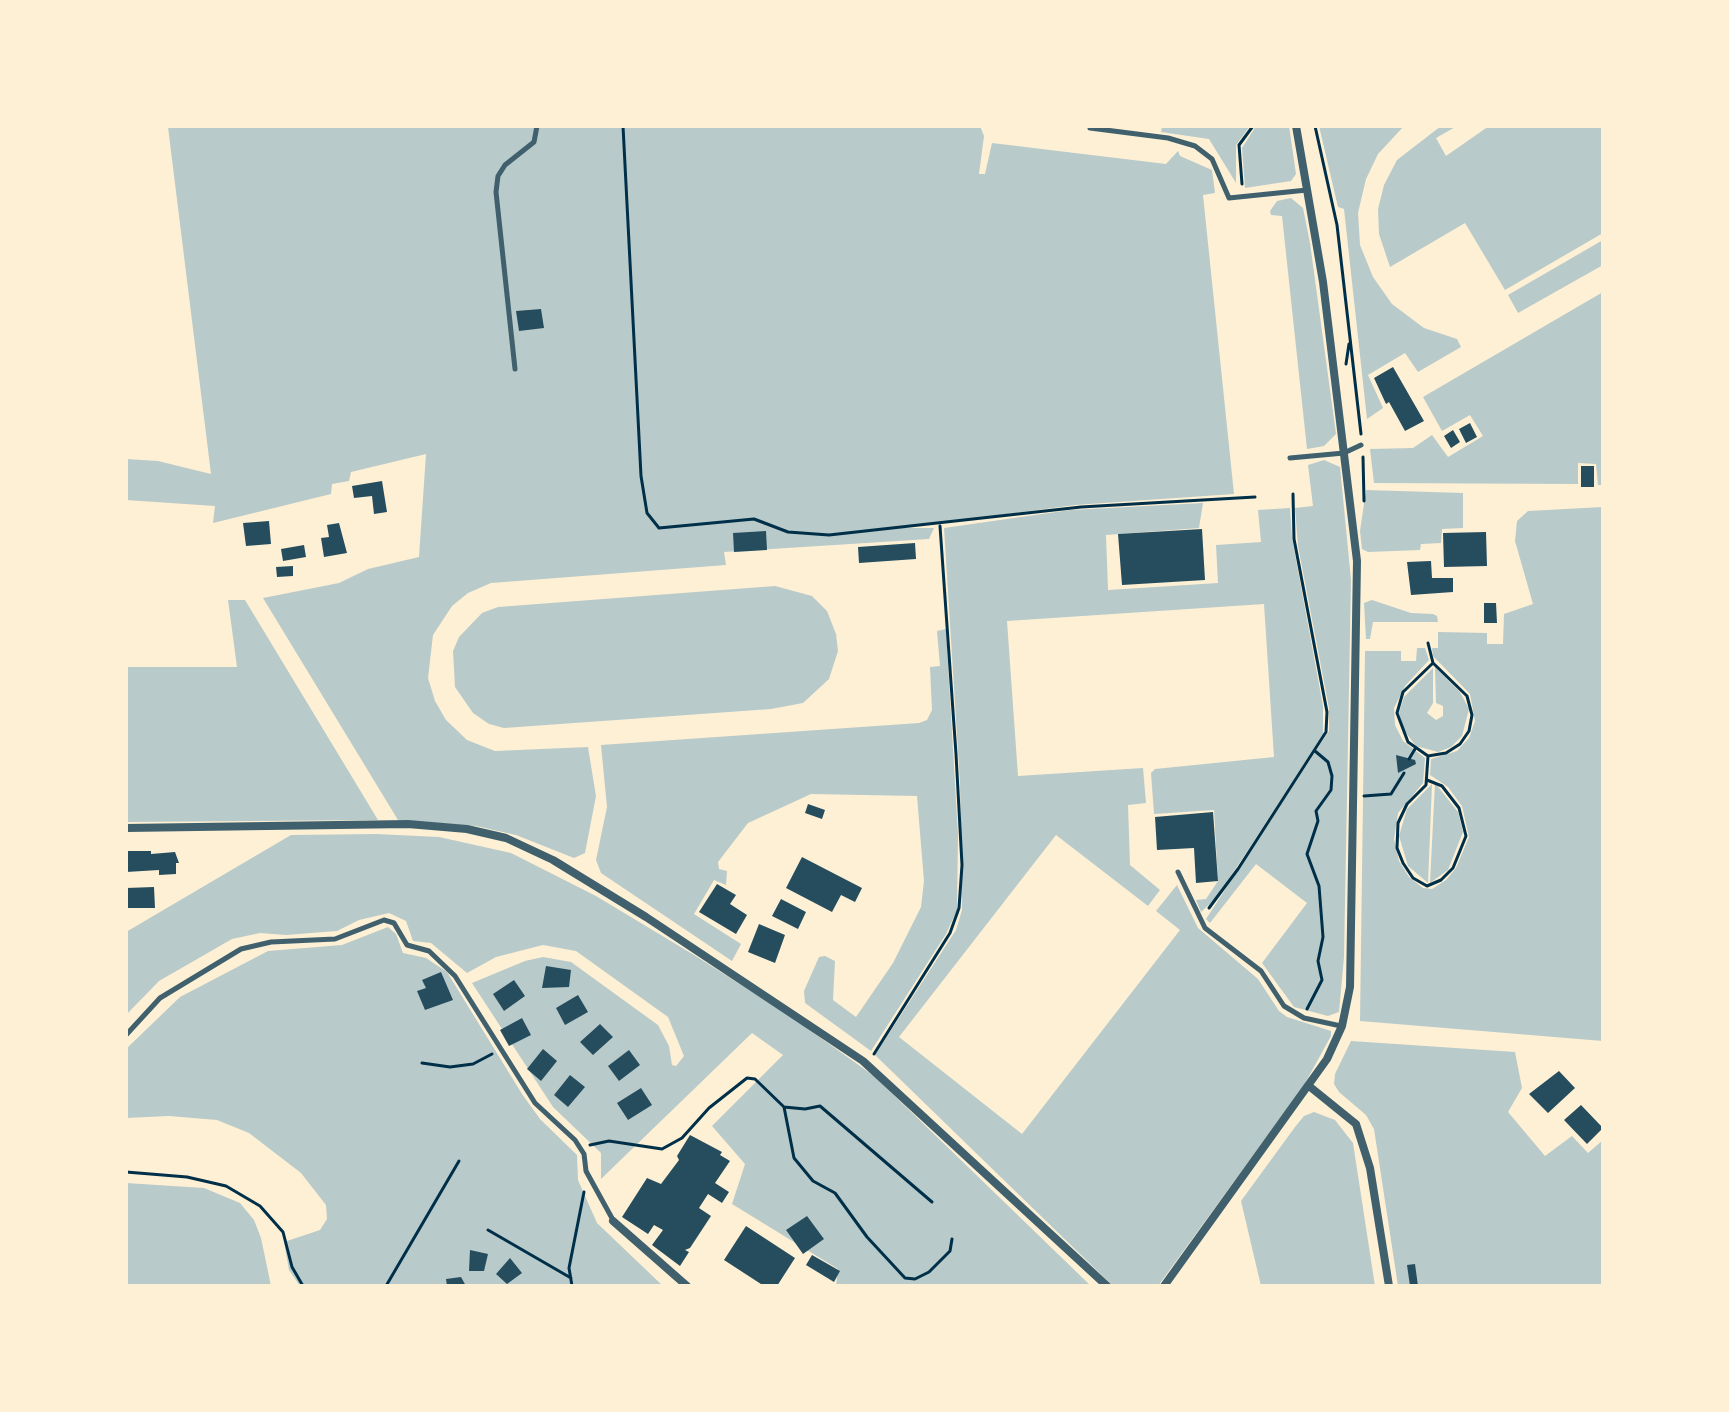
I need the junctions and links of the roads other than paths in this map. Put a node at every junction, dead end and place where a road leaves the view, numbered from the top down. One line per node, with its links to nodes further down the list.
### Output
1 (1296, 126): 4 (street)
2 (537, 128): 5 (lane)
3 (1090, 128): 4 (lane)
4 (1307, 190): 7 (street)
5 (515, 369)
6 (1361, 445): 7 (lane)
7 (1344, 453): 8 (lane); 11 (street)
8 (1290, 458)
9 (126, 828): 16 (street)
10 (1178, 872): 11 (lane)
11 (1342, 1026): 13 (street)
12 (126, 1035): 14 (lane)
13 (1309, 1086): 17 (street); 18 (street)
14 (613, 1221): 15 (street)
15 (687, 1286)
16 (1107, 1286)
17 (1164, 1286)
18 (1389, 1286)

